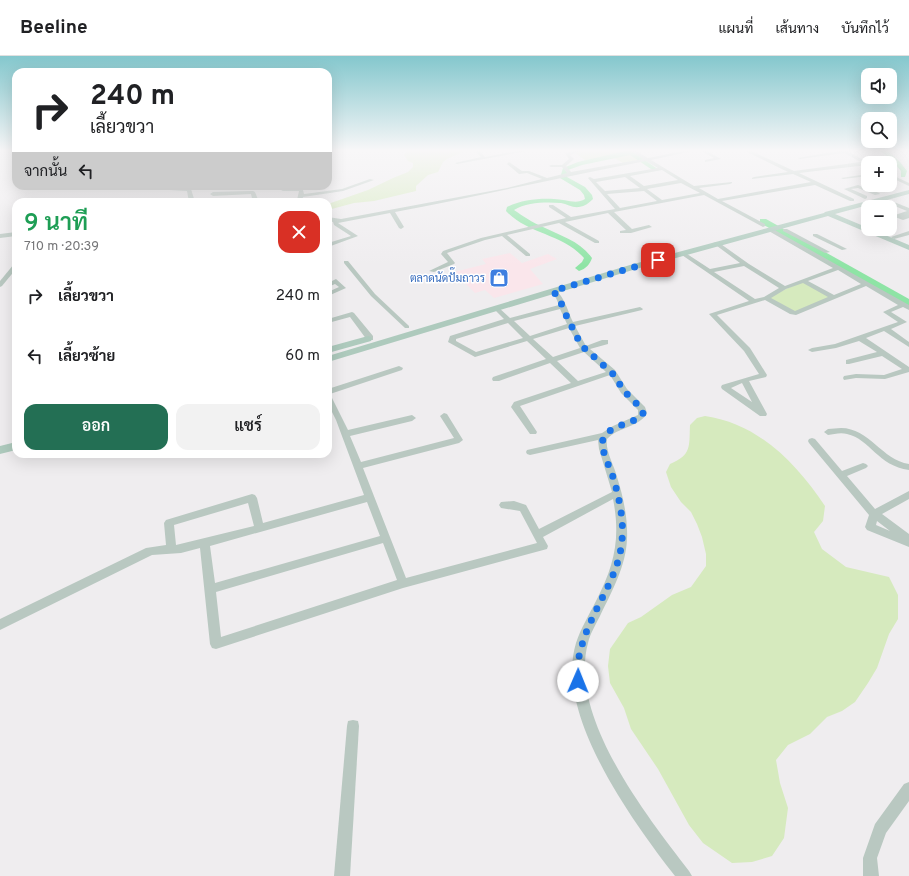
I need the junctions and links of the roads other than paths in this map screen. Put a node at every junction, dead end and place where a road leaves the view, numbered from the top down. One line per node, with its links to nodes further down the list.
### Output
1 (345, 189): 19 (street)
2 (507, 189): 31 (street)
3 (600, 189): 16 (street)
4 (642, 189): 16 (street)
5 (644, 189): 24 (street)
6 (698, 189): 14 (street)
7 (780, 189): 21 (street)
8 (829, 189): 22 (street)
9 (847, 189): 17 (street)
10 (863, 189): 20 (street)
11 (909, 189): 20 (main road)
12 (283, 190): 13 (street)
13 (301, 190)
14 (705, 193): 21 (street); 24 (street)
15 (213, 194): 18 (street)
16 (604, 194): 27 (street)
17 (865, 197): 20 (main road); 22 (main road)
18 (255, 198)
19 (308, 198)
20 (878, 198): 23 (main road); 30 (main road); 32 (street)
21 (719, 200): 41 (street)
22 (852, 200): 28 (main road)
23 (873, 200)
24 (662, 202): 27 (street)
25 (861, 205): 36 (main road)
26 (551, 206): 35 (street)
27 (618, 210): 29 (street)
28 (828, 210): 30 (main road); 33 (main road); 34 (main road); 41 (main road)
29 (609, 211): 35 (street); 44 (street)
30 (837, 211): 40 (main road)
31 (392, 212): 39 (street); 42 (street)
32 (908, 212)
33 (816, 216): 34 (main road); 41 (main road)
34 (840, 218): 59 (main road)
35 (570, 219): 38 (street)
36 (861, 220)
37 (332, 221): 39 (street)
38 (560, 221): 49 (street); 53 (street)
39 (335, 222): 57 (street)
40 (861, 222)
41 (770, 226): 55 (main road); 58 (street); 87 (main road)
42 (401, 227)
43 (649, 227): 44 (street)
44 (631, 230): 46 (street)
45 (786, 230): 58 (street)
46 (622, 232)
47 (909, 232): 52 (street)
48 (12, 234): 51 (street)
49 (503, 234): 63 (street); 68 (street)
50 (815, 235): 54 (street)
51 (0, 236)
52 (894, 237): 56 (main road)
53 (596, 242)
54 (834, 242): 58 (street); 60 (street)
55 (716, 243): 62 (main road); 65 (street)
56 (909, 243)
57 (332, 244)
58 (811, 248): 61 (street); 66 (street)
59 (909, 248)
60 (844, 250)
61 (827, 252)
62 (682, 253): 69 (street); 75 (main road)
63 (528, 255)
64 (346, 262): 87 (street)
65 (747, 265): 69 (street); 74 (street)
66 (838, 268): 70 (street); 72 (street)
67 (12, 270): 73 (street)
68 (432, 271)
69 (708, 271): 79 (street)
70 (803, 281): 74 (street); 78 (street)
71 (332, 282): 76 (street)
72 (866, 284): 78 (street); 81 (street)
73 (0, 285)
74 (784, 288): 77 (street)
75 (553, 291): 80 (street); 82 (main road)
76 (332, 292)
77 (766, 298): 78 (street); 79 (street)
78 (834, 298)
79 (753, 302): 106 (street)
80 (562, 306): 85 (street); 86 (street)
81 (906, 307): 88 (street)
82 (496, 308): 85 (street); 98 (main road)
83 (640, 309): 86 (street)
84 (332, 320): 89 (street)
85 (509, 320): 90 (street); 90 (street)
86 (571, 325): 90 (street); 94 (street)
87 (407, 327): 89 (main road)
88 (884, 328): 91 (street); 93 (street)
89 (370, 338): 95 (main road)
90 (529, 338): 99 (street)
91 (860, 338): 96 (street); 97 (street)
92 (605, 342): 94 (street)
93 (909, 345)
94 (584, 348): 99 (street); 103 (street)
95 (332, 349)
96 (812, 350)
97 (883, 353): 100 (street); 102 (street)
98 (332, 358)
99 (552, 359): 105 (street); 107 (street)
100 (849, 362)
101 (399, 368): 108 (street)
102 (908, 369): 104 (street)
103 (612, 372): 107 (street); 115 (street)
104 (847, 378)
105 (496, 379)
106 (744, 380): 106 (street)
107 (577, 384): 112 (street)
108 (332, 391)
109 (332, 404): 114 (street)
110 (444, 416): 122 (street)
111 (412, 418): 114 (street)
112 (533, 432)
113 (828, 432): 124 (street)
114 (346, 434): 122 (street)
115 (604, 436): 121 (street); 126 (street)
116 (12, 440): 118 (main road)
117 (812, 441): 125 (street)
118 (0, 443)
119 (12, 447): 120 (main road)
120 (0, 450)
121 (530, 452)
122 (358, 466): 128 (street)
123 (863, 466): 125 (street)
124 (909, 467)
125 (841, 475): 130 (street)
126 (617, 493): 132 (street); 144 (street)
127 (909, 495): 130 (street)
128 (370, 497): 131 (street); 133 (street)
129 (504, 506): 132 (street)
130 (874, 514): 134 (street); 136 (street)
131 (259, 528): 135 (street); 137 (street)
132 (537, 535): 138 (street)
133 (386, 538): 138 (street); 139 (street)
134 (909, 539)
135 (205, 543): 137 (street); 139 (street)
136 (909, 543)
137 (171, 549): 140 (street)
138 (403, 583): 139 (street)
139 (210, 589)
140 (0, 625)
141 (353, 726): 143 (street)
142 (909, 789): 145 (street)
143 (342, 876)
144 (684, 876)
145 (871, 876)

